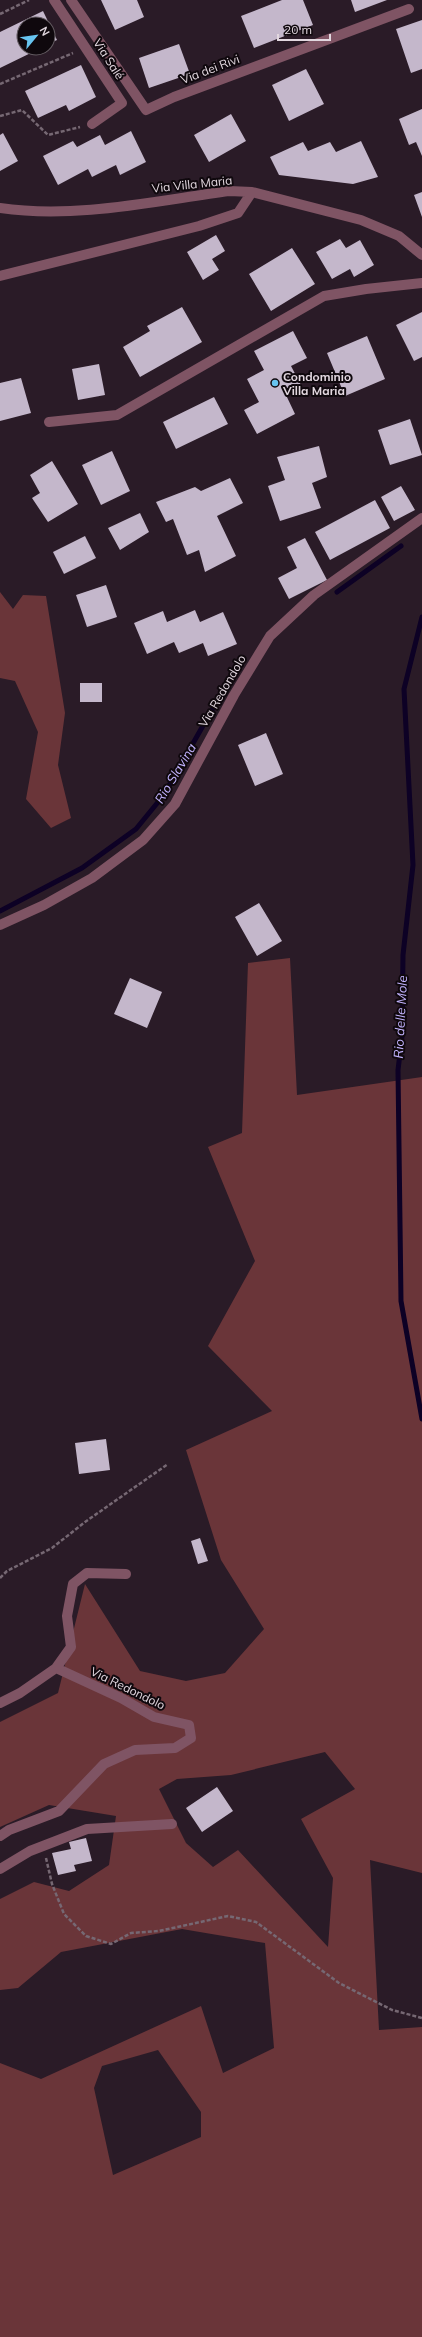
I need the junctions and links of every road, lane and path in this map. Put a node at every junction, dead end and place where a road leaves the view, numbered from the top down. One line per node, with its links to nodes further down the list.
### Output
1 (28, 0): 5 (path)
2 (54, 0): 6 (street, Via Salé)
3 (71, 0): 4 (street, Via dei Rivi)
4 (409, 9)
5 (0, 14)
6 (86, 47): 7 (path); 9 (street, Via Salé)
7 (0, 84)
8 (0, 116): 9 (path)
9 (92, 124)
10 (252, 192): 11 (street, Via Villa Maria); 12 (street, Via Villa Maria); 13 (street)
11 (0, 208)
12 (422, 255)
13 (0, 276)
14 (422, 283): 15 (street)
15 (49, 422)
16 (422, 518): 17 (street, Via Redondolo)
17 (0, 925)
18 (168, 1464): 20 (path)
19 (126, 1574): 21 (street)
20 (0, 1578)
21 (56, 1668): 22 (street); 24 (street, Via Redondolo)
22 (0, 1703)
23 (172, 1824): 25 (street)
24 (0, 1836)
25 (43, 1846): 26 (street); 27 (path)
26 (0, 1869)
27 (422, 2018)

